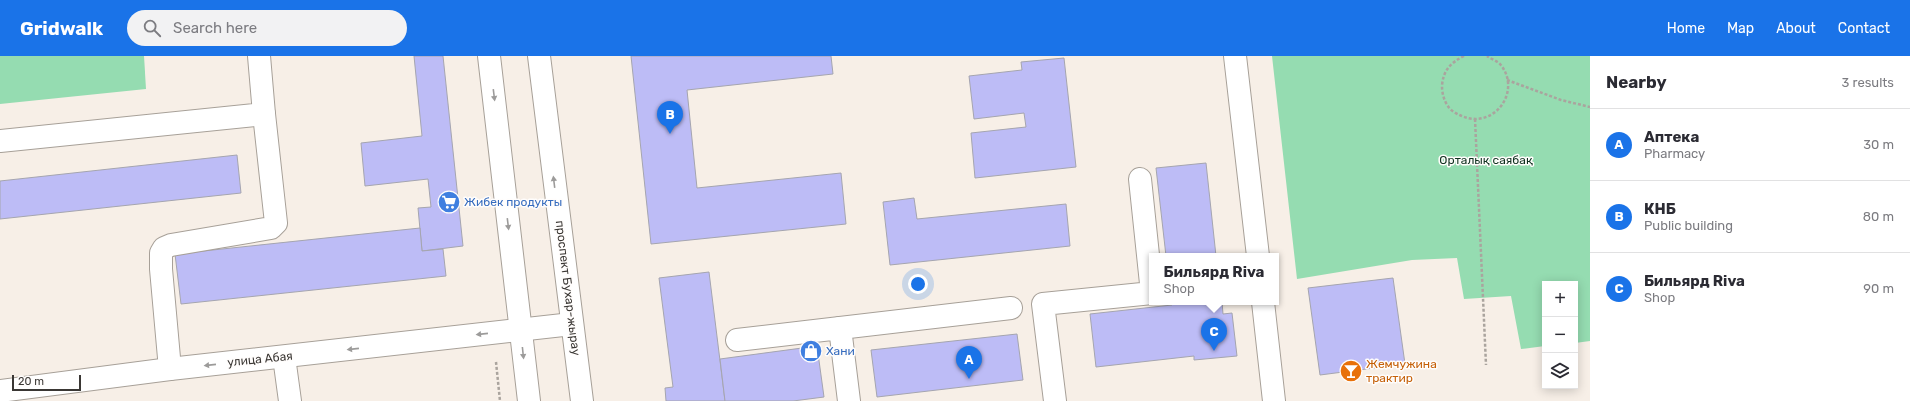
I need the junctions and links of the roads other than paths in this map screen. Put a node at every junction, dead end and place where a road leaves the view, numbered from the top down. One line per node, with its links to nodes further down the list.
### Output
1 (259, 56): 5 (main road)
2 (489, 56): 15 (main road, one-way to 15)
3 (539, 56): 13 (main road, проспект Бухар-жырау, one-way to 3)
4 (1235, 56): 8 (main road)
5 (264, 114): 6 (main road); 18 (main road)
6 (0, 142)
7 (1140, 179): 9 (main road)
8 (1258, 253)
9 (1149, 264)
10 (1149, 293): 24 (main road)
11 (1263, 305): 25 (main road)
12 (1011, 308): 14 (main road)
13 (572, 324): 15 (main road, улица Абая); 22 (main road, проспект Бухар-жырау)
14 (840, 328): 16 (main road); 23 (main road)
15 (521, 330): 17 (main road, улица Абая, one-way to 17); 21 (main road, one-way to 21)
16 (736, 340)
17 (284, 357): 18 (main road, улица Абая, one-way to 18); 20 (main road)
18 (170, 369): 19 (main road, улица Абая)
19 (0, 391)
20 (290, 401)
21 (529, 401)
22 (582, 401)
23 (849, 401)
24 (1054, 401)
25 (1274, 401)

